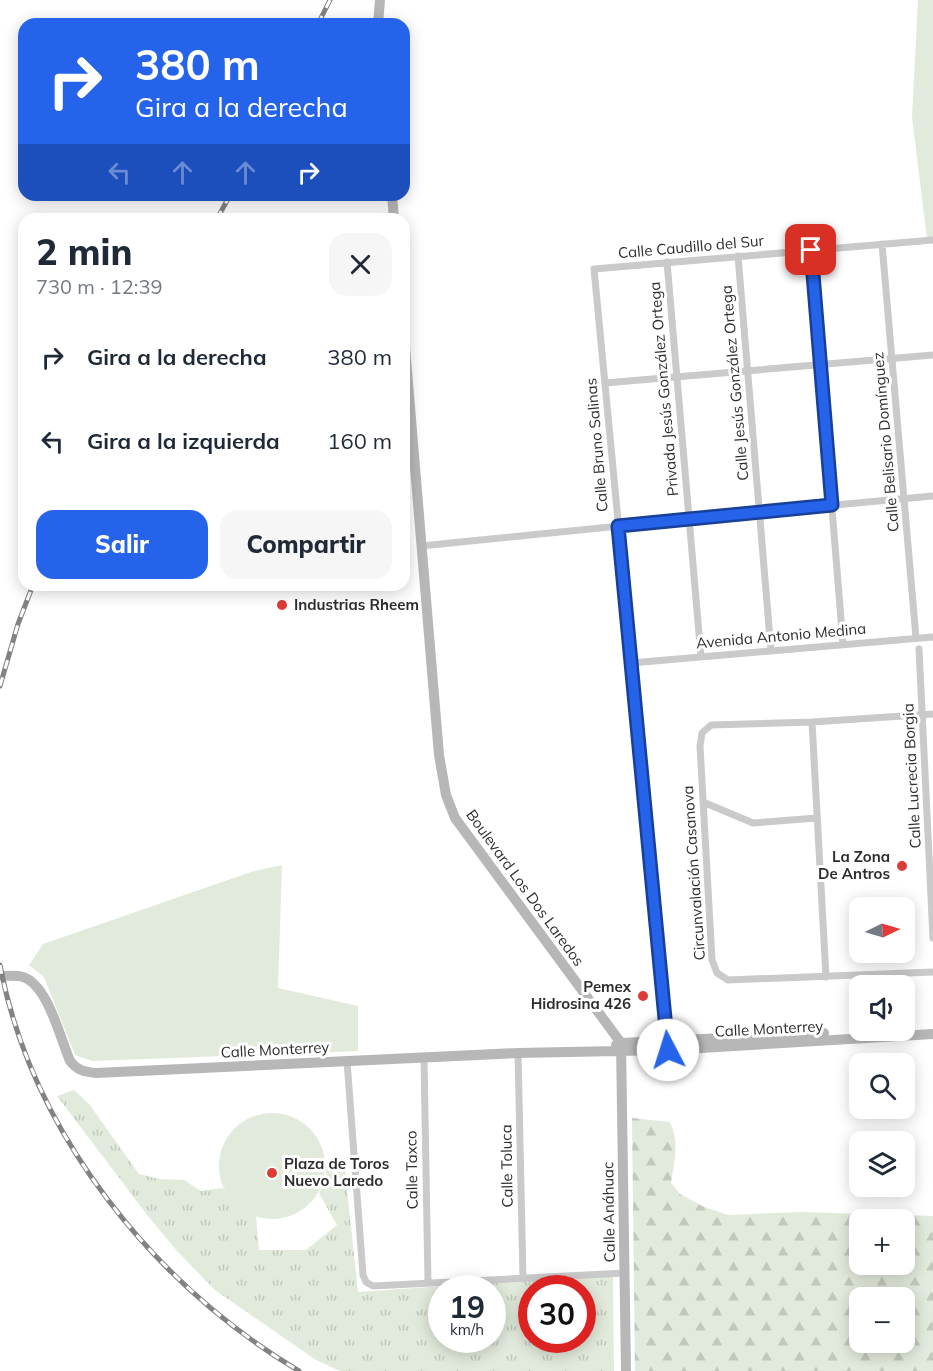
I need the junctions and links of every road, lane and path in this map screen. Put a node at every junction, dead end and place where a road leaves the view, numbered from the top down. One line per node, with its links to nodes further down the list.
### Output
1 (380, 0): 2 (street)
2 (378, 18)
3 (933, 240): 4 (street, Calle Caudillo del Sur)
4 (882, 244): 5 (street, Calle Caudillo del Sur); 10 (street, Calle Belisario Domínguez)
5 (811, 250): 6 (street, Calle Caudillo del Sur); 11 (street)
6 (738, 256): 7 (street, Calle Caudillo del Sur); 12 (street, Calle Jesús González Ortega)
7 (667, 262): 8 (street, Calle Caudillo del Sur); 13 (street, Privada Jesús González Ortega)
8 (594, 269): 14 (street, Calle Bruno Salinas)
9 (933, 355): 10 (street)
10 (892, 358): 11 (street); 17 (street, Calle Belisario Domínguez)
11 (820, 364): 12 (street); 18 (street)
12 (747, 371): 13 (street); 19 (street, Calle Jesús González Ortega)
13 (677, 377): 14 (street); 20 (street, Privada Jesús González Ortega)
14 (605, 383): 21 (street, Calle Bruno Salinas)
15 (410, 409): 22 (street, Boulevard Los Dos Laredos)
16 (933, 496): 17 (street)
17 (904, 498): 18 (street); 24 (street, Calle Belisario Domínguez)
18 (832, 505): 19 (street); 25 (street)
19 (759, 512): 20 (street); 27 (street, Calle Jesús González Ortega)
20 (689, 519): 21 (street); 28 (street, Privada Jesús González Ortega)
21 (618, 526): 22 (street); 29 (street, Calle Bruno Salinas)
22 (421, 546): 44 (street, Boulevard Los Dos Laredos)
23 (933, 637): 24 (street, Avenida Antonio Medina)
24 (916, 638): 25 (street, Avenida Antonio Medina)
25 (843, 644): 27 (street, Avenida Antonio Medina)
26 (920, 649): 30 (street, Calle Lucrecia Borgia)
27 (771, 651): 28 (street, Avenida Antonio Medina)
28 (701, 657): 29 (street, Avenida Antonio Medina)
29 (631, 663): 43 (street, Calle Bruno Salinas)
30 (922, 714): 31 (street); 32 (street); 35 (street, Calle Lucrecia Borgia)
31 (933, 714)
32 (812, 722): 33 (street, Circunvalación Casanova); 34 (street)
33 (703, 802): 34 (street); 38 (street, Circunvalación Casanova)
34 (817, 818): 38 (street)
35 (933, 938)
36 (933, 972): 38 (street, Circunvalación Casanova)
37 (0, 976): 47 (street, Calle Monterrey)
38 (826, 976)
39 (933, 1028): 40 (street)
40 (915, 1029)
41 (849, 1032): 43 (street, Calle Monterrey)
42 (933, 1034): 43 (street, Calle Monterrey)
43 (668, 1045): 44 (street, Calle Monterrey)
44 (621, 1047): 45 (street, Calle Monterrey); 48 (street, Calle Anáhuac)
45 (518, 1053): 46 (street, Calle Monterrey); 49 (street, Calle Toluca)
46 (424, 1058): 47 (street, Calle Monterrey); 51 (street, Calle Taxco)
47 (348, 1061): 51 (street)
48 (625, 1273): 50 (street); 52 (street, Calle Anáhuac)
49 (523, 1275)
50 (596, 1275)
51 (428, 1282)
52 (626, 1371)

